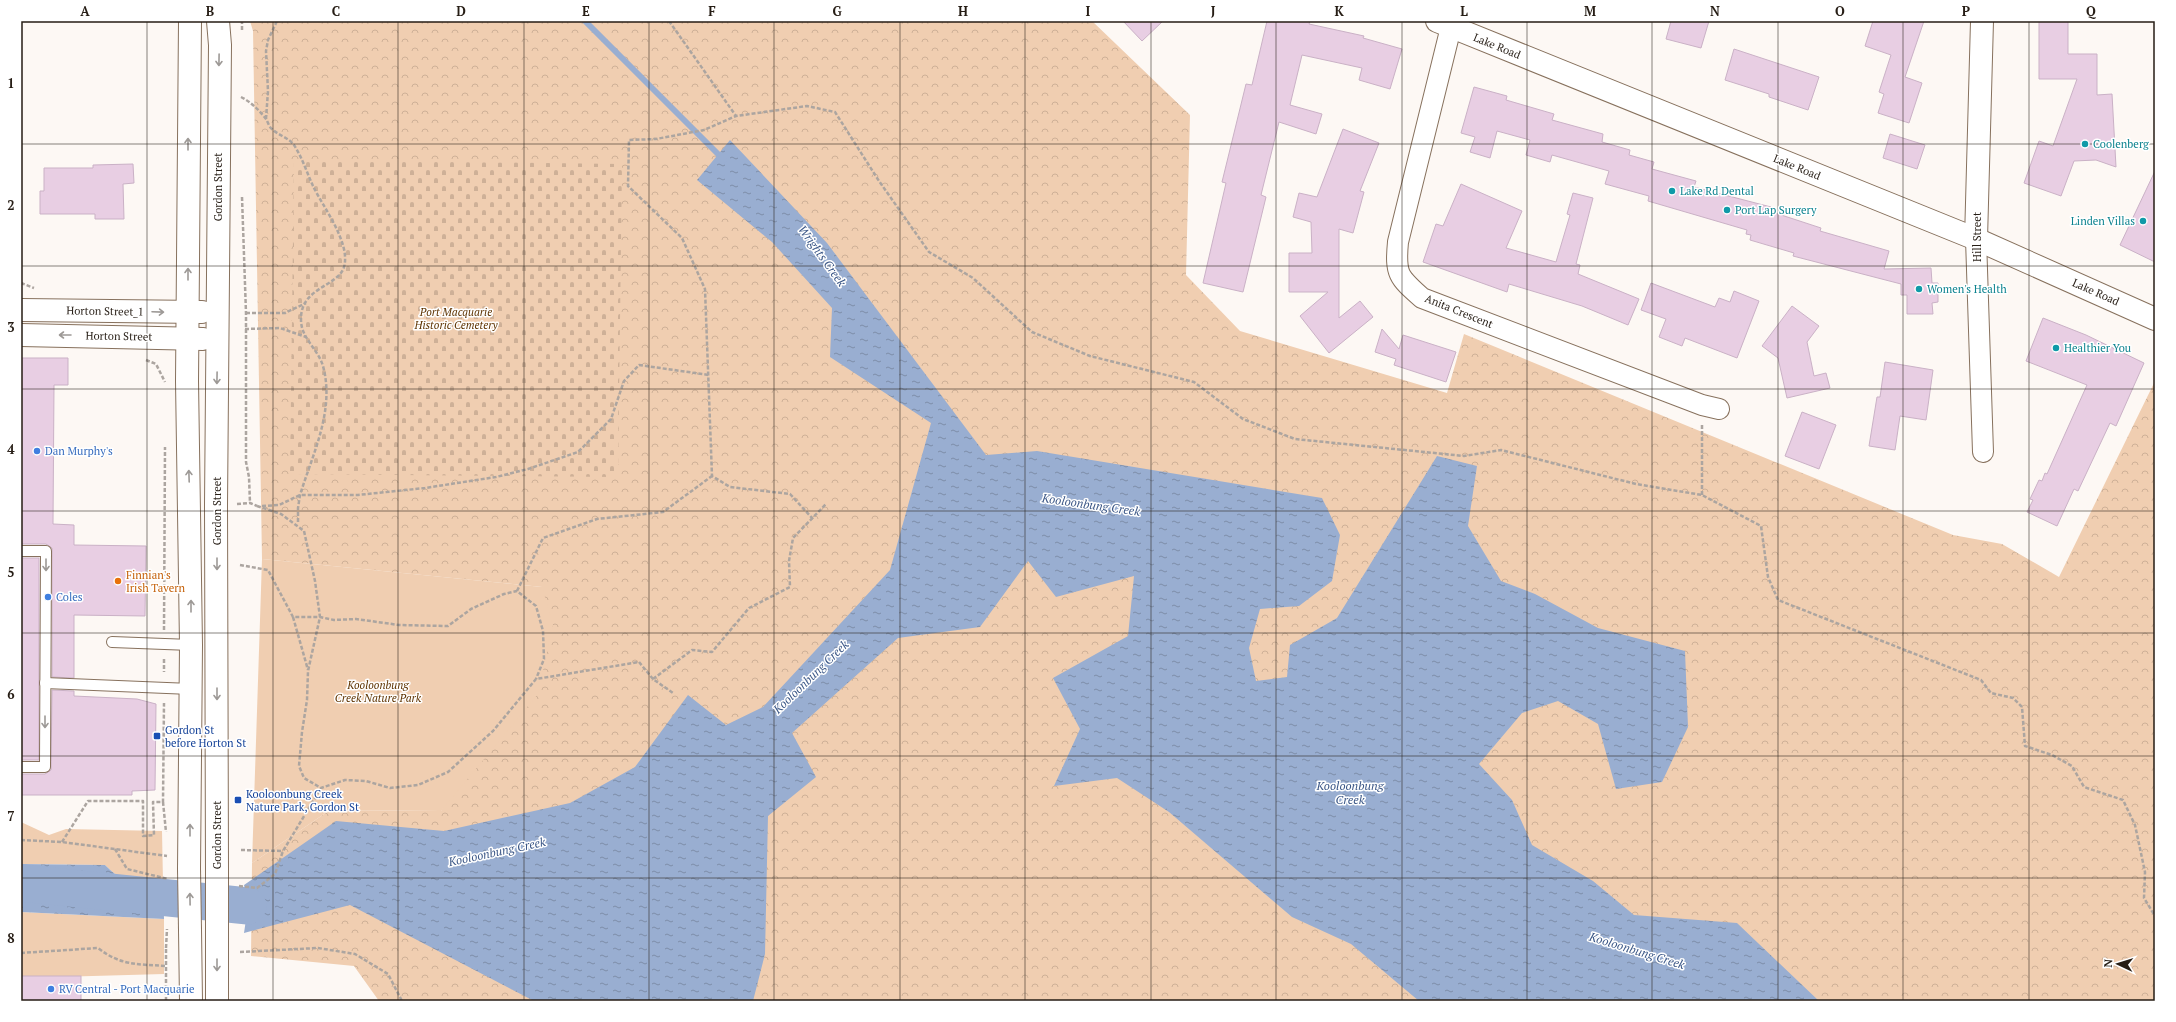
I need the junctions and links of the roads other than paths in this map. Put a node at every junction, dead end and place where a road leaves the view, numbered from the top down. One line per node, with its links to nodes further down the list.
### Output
1 (190, 21): 8 (main road, one-way to 1)
2 (218, 21): 7 (main road, Gordon Street, one-way to 7)
3 (1982, 21): 5 (main road, Hill Street)
4 (1444, 24): 5 (main road, Lake Road); 13 (street, Anita Crescent)
5 (1976, 238): 9 (main road, Lake Road); 14 (street, Hill Street)
6 (21, 310): 8 (main road, Horton Street_1, one-way to 8)
7 (219, 312): 8 (main road); 12 (main road, Gordon Street)
8 (188, 313): 11 (main road)
9 (2155, 319)
10 (21, 335): 11 (main road, Horton Street, one-way to 10)
11 (188, 339): 12 (main road, Horton Street); 17 (main road, one-way to 11)
12 (218, 339): 22 (main road, Gordon Street, one-way to 22, bridge)
13 (1719, 409)
14 (1984, 452)
15 (21, 552): 18 (lane, one-way to 18)
16 (112, 642): 17 (lane)
17 (191, 645): 19 (main road)
18 (45, 684): 19 (lane); 20 (lane, one-way to 20)
19 (191, 689): 21 (main road, one-way to 19, bridge)
20 (21, 767)
21 (191, 1001)
22 (217, 1001)

